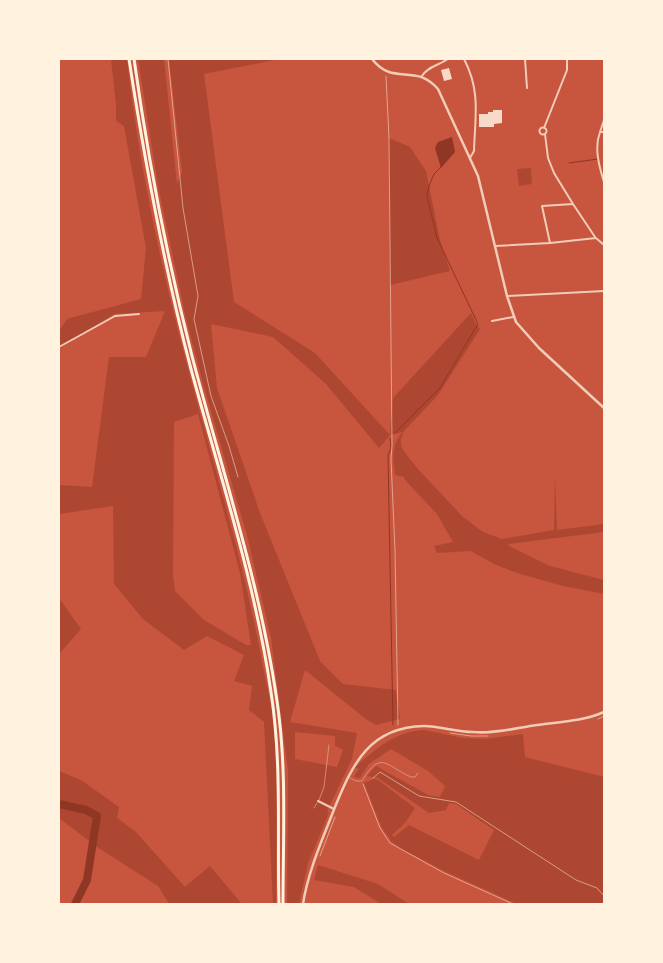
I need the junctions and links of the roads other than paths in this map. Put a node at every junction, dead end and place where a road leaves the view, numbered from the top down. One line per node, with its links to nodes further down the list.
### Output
1 (129, 59): 23 (highway)
2 (134, 59): 23 (highway)
3 (372, 59): 8 (street)
4 (448, 59): 8 (street)
5 (464, 59): 15 (street)
6 (525, 59): 9 (street)
7 (567, 59): 11 (street)
8 (422, 76): 15 (street)
9 (527, 88)
10 (604, 120): 12 (street)
11 (544, 128): 14 (street); 14 (street)
12 (600, 132): 13 (street); 16 (street)
13 (604, 132)
14 (545, 134): 17 (street)
15 (470, 158): 21 (street)
16 (604, 182)
17 (573, 204): 18 (street); 19 (street)
18 (596, 238): 19 (street); 20 (street)
19 (550, 242): 21 (street)
20 (604, 245)
21 (495, 246): 24 (street)
22 (604, 291): 24 (street)
23 (175, 293): 34 (highway)
24 (507, 296): 26 (street)
25 (139, 314): 28 (street)
26 (513, 317): 27 (street); 29 (street)
27 (492, 321)
28 (59, 347)
29 (604, 408)
30 (604, 712): 33 (street)
31 (329, 745): 35 (lane)
32 (418, 773): 33 (lane)
33 (348, 776): 37 (street)
34 (282, 798): 38 (highway); 39 (highway)
35 (318, 801): 36 (lane); 37 (street)
36 (314, 808)
37 (334, 809): 40 (street)
38 (279, 904)
39 (284, 904)
40 (303, 904)

